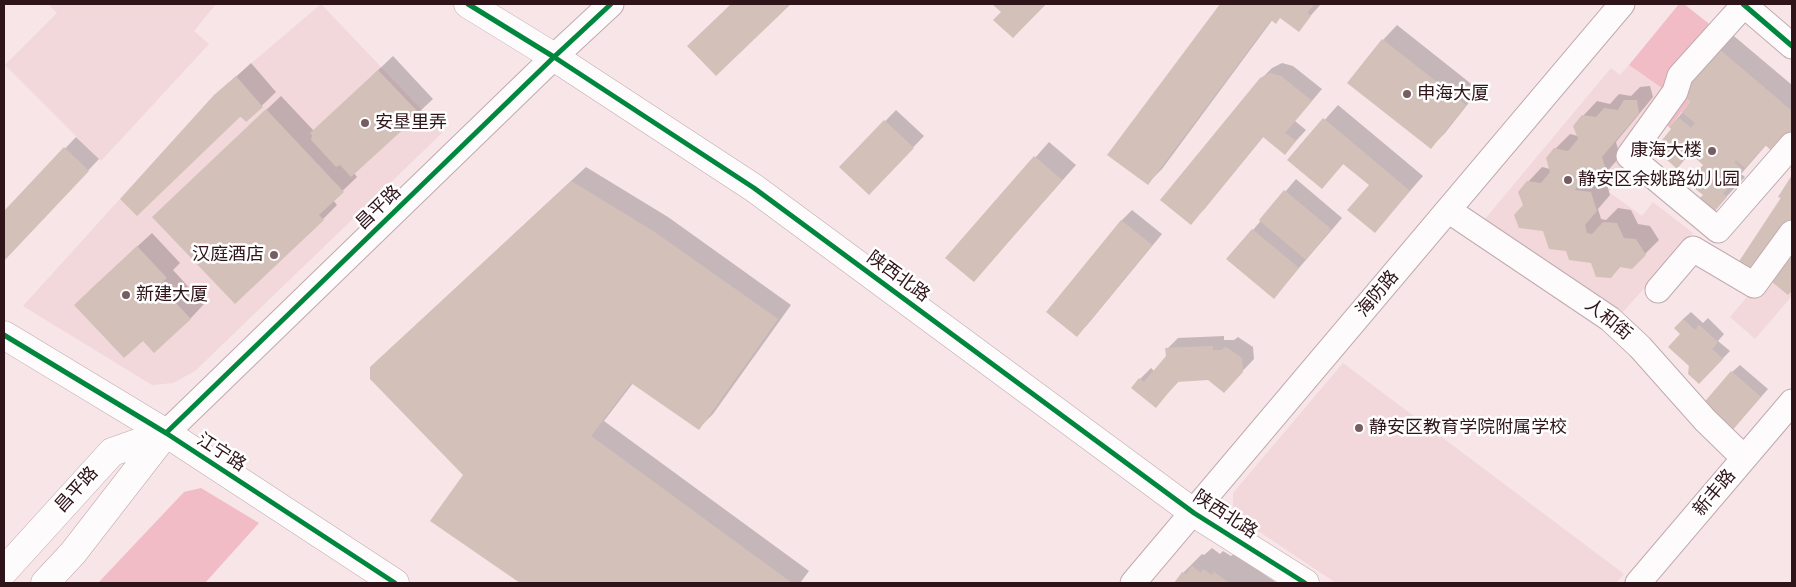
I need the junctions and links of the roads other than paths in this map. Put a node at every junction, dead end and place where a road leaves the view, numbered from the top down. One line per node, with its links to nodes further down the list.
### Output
1 (468, 4): 6 (main road, 陕西北路)
2 (611, 4): 6 (street, 昌平路)
3 (1622, 4): 8 (street, 海防路)
4 (1743, 4): 5 (street); 7 (street)
5 (1792, 46)
6 (554, 57): 13 (street, 昌平路); 15 (main road, 陕西北路)
7 (1792, 145)
8 (1448, 210): 14 (street, 人和街); 15 (street, 海防路)
9 (1792, 233): 10 (street)
10 (1658, 290)
11 (4, 335): 13 (main road, 江宁路)
12 (1792, 402): 14 (street, 新丰路)
13 (166, 433): 16 (main road, 昌平路); 17 (main road, 昌平路); 18 (main road, 江宁路)
14 (1744, 458): 21 (street, 新丰路)
15 (1194, 512): 19 (street, 海防路); 20 (main road, 陕西北路)
16 (4, 571)
17 (45, 583)
18 (395, 583)
19 (1133, 583)
20 (1305, 583)
21 (1638, 583)

